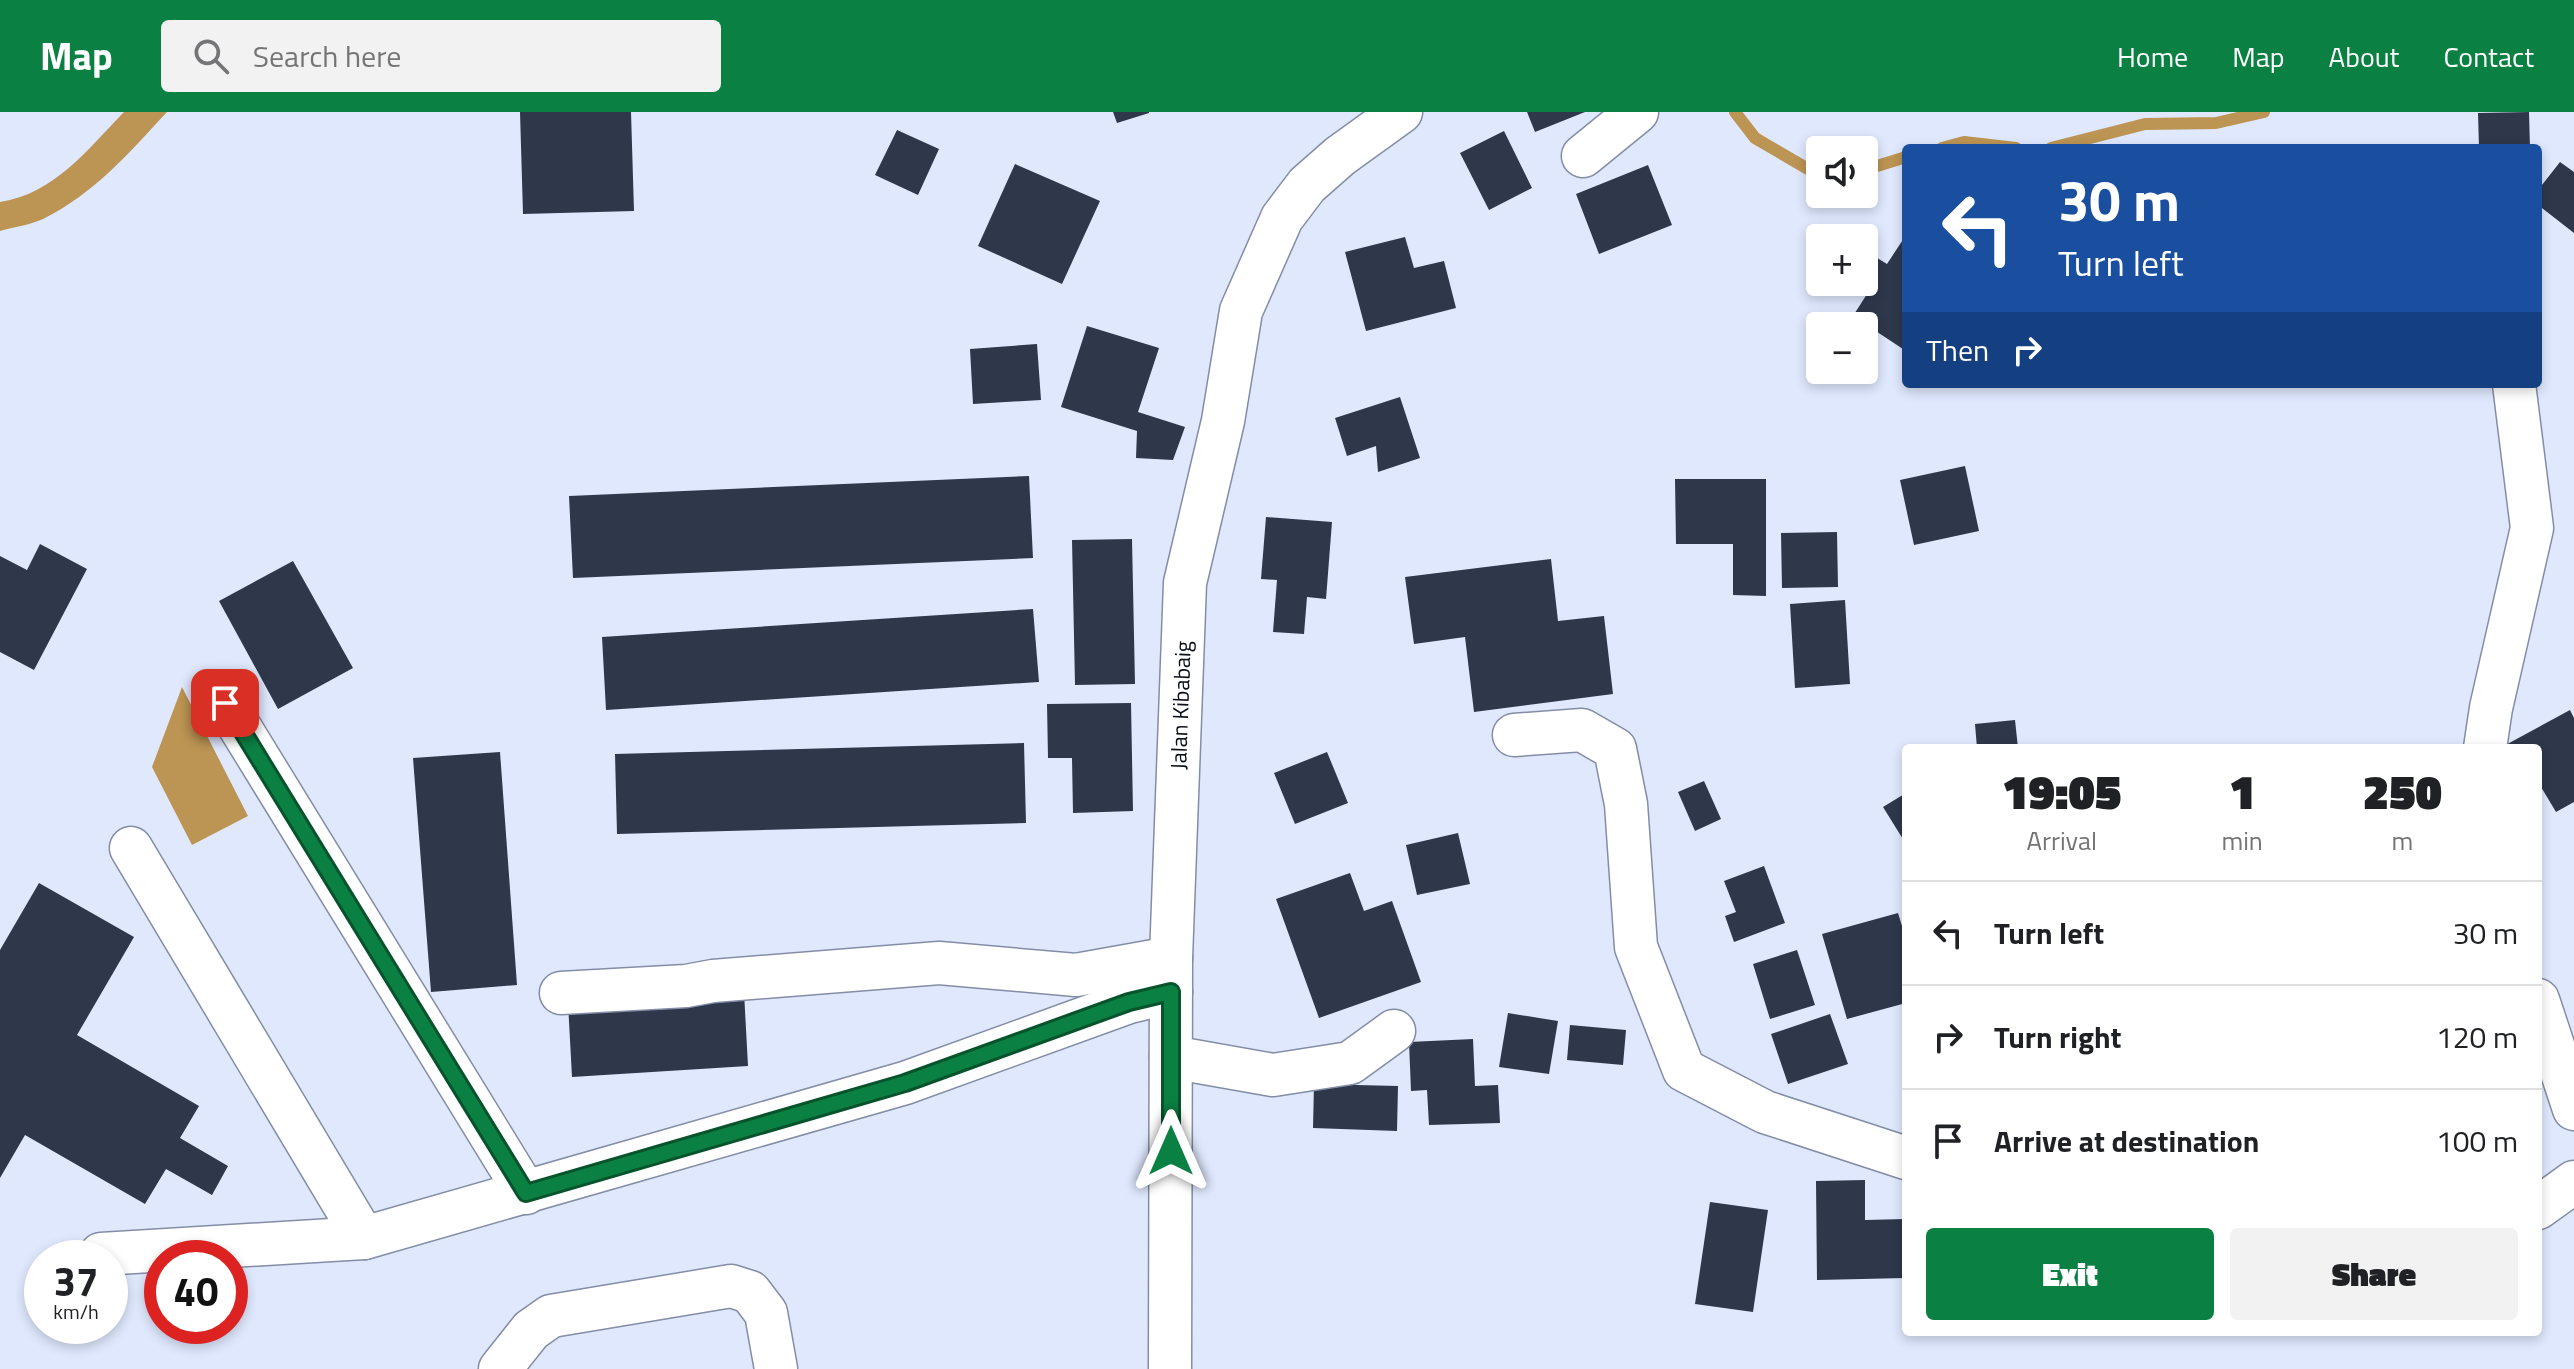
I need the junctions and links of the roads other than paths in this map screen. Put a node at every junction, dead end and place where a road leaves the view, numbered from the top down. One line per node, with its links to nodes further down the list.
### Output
1 (1401, 112): 9 (street, Jalan Kibabaig)
2 (1637, 112): 3 (street)
3 (1583, 156)
4 (2514, 388): 7 (street)
5 (225, 703): 17 (street)
6 (1514, 735): 15 (street)
7 (2486, 744)
8 (131, 848): 19 (street)
9 (1171, 975): 10 (street); 13 (street, Jalan Kibabaig); 17 (street)
10 (561, 993)
11 (2542, 1012): 14 (street)
12 (1394, 1031): 13 (street)
13 (1171, 1057): 23 (street, Jalan Kibabaig)
14 (2574, 1109)
15 (1902, 1157)
16 (2574, 1182): 18 (street)
17 (526, 1193): 19 (street)
18 (2542, 1205)
19 (364, 1238): 20 (street)
20 (128, 1252)
21 (500, 1369): 22 (street)
22 (776, 1369)
23 (1170, 1369)

